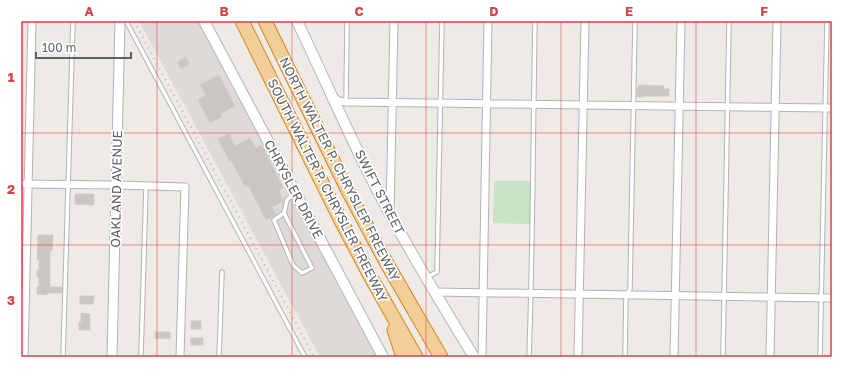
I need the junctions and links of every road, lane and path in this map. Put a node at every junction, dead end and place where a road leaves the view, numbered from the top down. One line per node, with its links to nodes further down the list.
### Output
1 (32, 21): 31 (street)
2 (73, 21): 32 (lane)
3 (120, 21): 33 (street, OAKLAND AVENUE)
4 (126, 21): 58 (lane)
5 (204, 21): 35 (main road, CHRYSLER DRIVE)
6 (242, 21): 50 (highway, SOUTH WALTER P. CHRYSLER FREEWAY)
7 (265, 21): 51 (highway, NORTH WALTER P. CHRYSLER FREEWAY)
8 (347, 21): 22 (lane)
9 (394, 21): 20 (street)
10 (442, 21): 21 (lane)
11 (488, 21): 23 (street)
12 (535, 21): 24 (lane)
13 (585, 21): 25 (street)
14 (635, 21): 26 (lane)
15 (681, 21): 27 (street)
16 (729, 21): 28 (lane)
17 (777, 21): 29 (street)
18 (827, 21): 30 (lane)
19 (299, 23): 22 (main road, SWIFT STREET)
20 (392, 103): 21 (street); 22 (street); 37 (street)
21 (440, 103): 23 (street); 39 (lane)
22 (342, 104): 37 (main road, SWIFT STREET)
23 (487, 104): 24 (street); 41 (street)
24 (534, 104): 25 (street); 42 (lane)
25 (583, 105): 26 (street); 43 (street)
26 (633, 105): 27 (street); 44 (lane)
27 (679, 106): 28 (street); 45 (street)
28 (727, 107): 29 (street); 46 (lane)
29 (775, 108): 30 (street); 47 (street)
30 (829, 108): 48 (lane)
31 (25, 184): 32 (street); 52 (street)
32 (68, 185): 33 (street); 53 (lane)
33 (116, 185): 34 (street); 54 (street, OAKLAND AVENUE)
34 (146, 186): 55 (lane); 56 (street)
35 (295, 192): 36 (lane); 59 (main road, CHRYSLER DRIVE)
36 (284, 213): 36 (lane)
37 (390, 213): 39 (main road, SWIFT STREET)
38 (222, 272): 57 (lane)
39 (426, 278): 40 (main road, SWIFT STREET)
40 (434, 292): 41 (street); 64 (main road, SWIFT STREET)
41 (483, 292): 42 (street); 65 (street)
42 (531, 293): 43 (street); 66 (lane)
43 (579, 294): 44 (street); 67 (street)
44 (626, 295): 45 (street); 68 (lane)
45 (675, 295): 46 (street); 69 (street)
46 (724, 296): 47 (street); 70 (lane)
47 (771, 297): 48 (street); 71 (street)
48 (821, 298): 49 (street); 72 (lane)
49 (832, 298)
50 (384, 300): 60 (highway); 61 (highway, SOUTH WALTER P. CHRYSLER FREEWAY)
51 (428, 334): 62 (highway, NORTH WALTER P. CHRYSLER FREEWAY); 63 (highway)
52 (24, 357)
53 (64, 357)
54 (112, 357)
55 (141, 357)
56 (180, 357)
57 (219, 357)
58 (305, 357)
59 (383, 357)
60 (403, 357)
61 (416, 357)
62 (441, 357)
63 (446, 357)
64 (474, 357)
65 (482, 357)
66 (529, 357)
67 (578, 357)
68 (625, 357)
69 (674, 357)
70 (722, 357)
71 (770, 357)
72 (820, 357)

